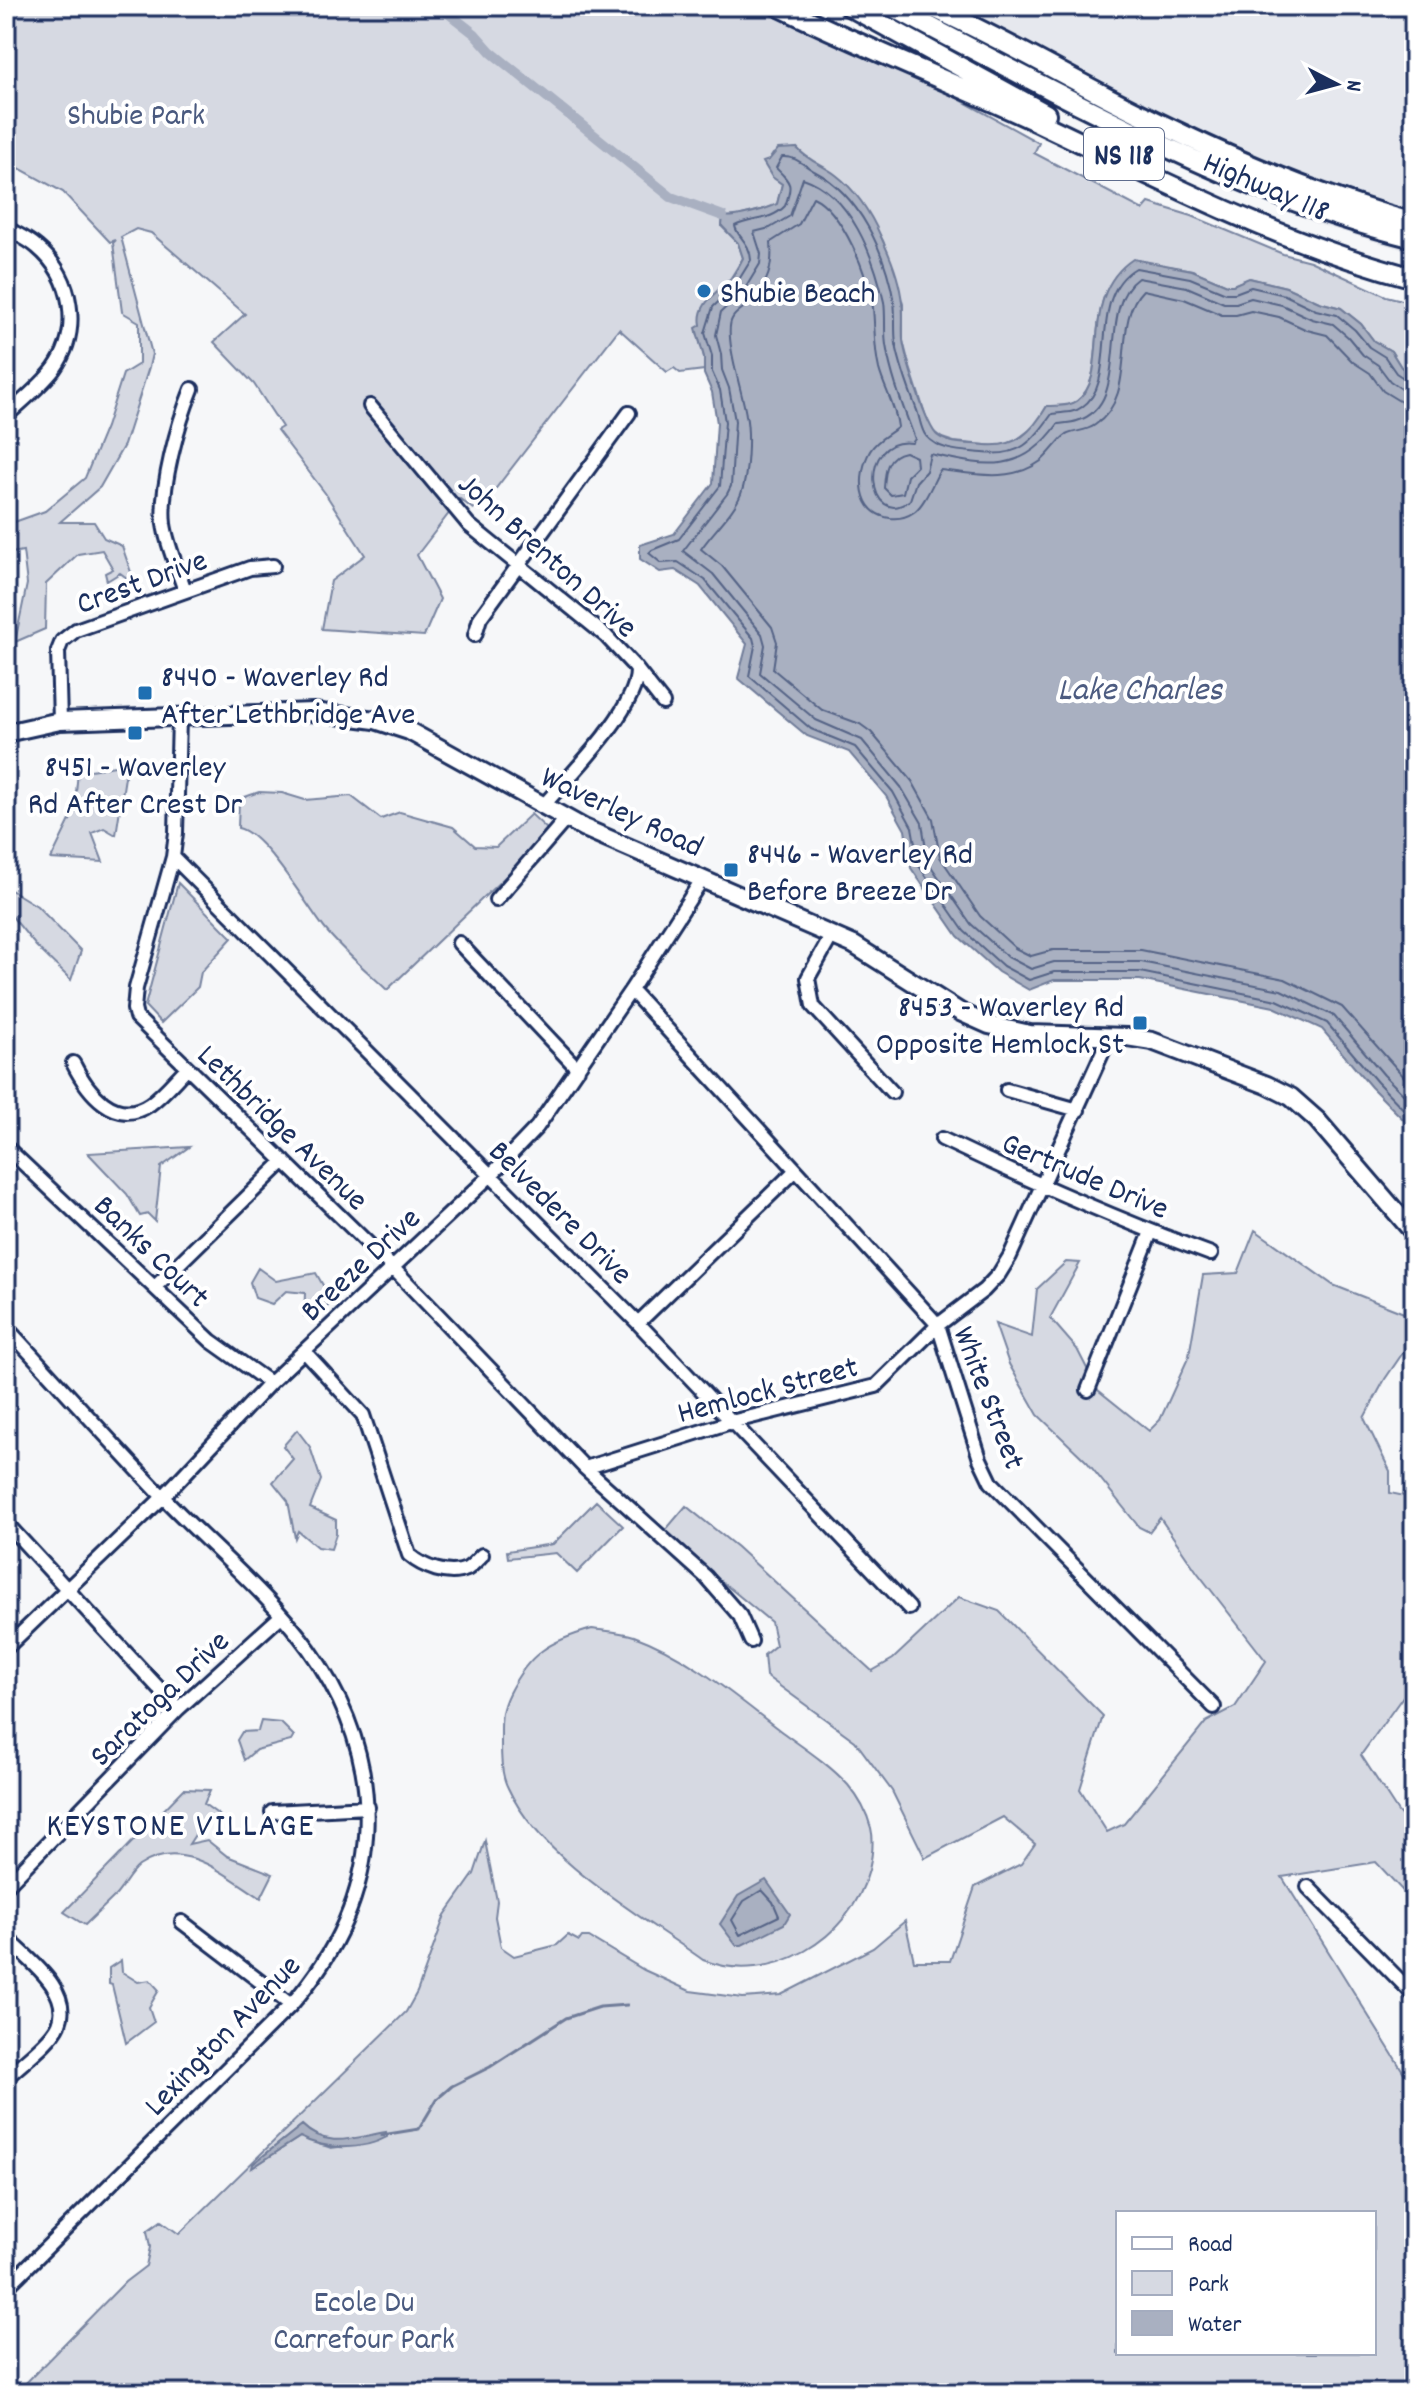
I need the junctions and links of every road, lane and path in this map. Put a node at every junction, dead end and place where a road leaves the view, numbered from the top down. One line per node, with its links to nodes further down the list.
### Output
1 (778, 6): 10 (highway)
2 (849, 6): 9 (highway, Highway 118 / NS 118)
3 (891, 6): 8 (highway, Highway 118 / NS 118)
4 (929, 6): 5 (highway)
5 (942, 10): 6 (highway)
6 (1414, 223)
7 (6, 228): 14 (street)
8 (1414, 238)
9 (1414, 270)
10 (1414, 278)
11 (192, 389): 17 (street)
12 (370, 406): 15 (street, John Brenton Drive)
13 (629, 413): 15 (street)
14 (6, 416)
15 (519, 563): 18 (street); 19 (street, John Brenton Drive)
16 (273, 566): 17 (street, Crest Drive)
17 (185, 591): 22 (street, Crest Drive)
18 (475, 635)
19 (637, 671): 20 (street, John Brenton Drive); 24 (street)
20 (663, 703)
21 (179, 718): 22 (main road, Waverley Road); 24 (main road, Waverley Road); 26 (street, Lethbridge Avenue)
22 (60, 721): 23 (main road, Waverley Road)
23 (6, 733)
24 (543, 806): 25 (main road, Waverley Road)
25 (566, 819): 27 (main road, Waverley Road); 28 (street)
26 (173, 857): 34 (street, Lethbridge Avenue); 43 (street, Belvedere Drive)
27 (703, 878): 29 (main road, Waverley Road); 31 (street, Breeze Drive)
28 (496, 900)
29 (832, 935): 32 (main road, Waverley Road); 37 (street)
30 (459, 943): 35 (street)
31 (631, 990): 35 (street, Breeze Drive); 42 (street, White Street)
32 (1109, 1038): 38 (street, Hemlock Street); 46 (main road, Waverley Road)
33 (73, 1063): 34 (street)
34 (186, 1069): 41 (street, Lethbridge Avenue)
35 (578, 1069): 43 (street, Breeze Drive)
36 (1007, 1090): 38 (street)
37 (892, 1092)
38 (1078, 1110): 44 (street, Hemlock Street)
39 (942, 1139): 44 (street, Gertrude Drive)
40 (6, 1147): 49 (street, Banks Court)
41 (284, 1161): 48 (street, Lethbridge Avenue); 49 (street)
42 (796, 1170): 50 (street); 51 (street, White Street)
43 (490, 1176): 48 (street, Breeze Drive); 50 (street, Belvedere Drive)
44 (1040, 1186): 45 (street, Gertrude Drive); 51 (street, Hemlock Street)
45 (1151, 1232): 47 (street, Gertrude Drive); 55 (street)
46 (1414, 1233)
47 (1211, 1254)
48 (392, 1267): 53 (street, Breeze Drive); 57 (street, Lethbridge Avenue)
49 (155, 1287): 54 (street, Banks Court)
50 (638, 1323): 56 (street, Belvedere Drive)
51 (938, 1325): 56 (street, Hemlock Street); 66 (street, White Street)
52 (6, 1327): 58 (street, Lexington Avenue)
53 (304, 1351): 54 (street, Breeze Drive); 60 (street)
54 (270, 1383): 58 (street, Breeze Drive)
55 (1088, 1390)
56 (731, 1422): 57 (street, Hemlock Street); 62 (street, Belvedere Drive)
57 (585, 1468): 64 (street, Lethbridge Avenue)
58 (163, 1497): 61 (street, Breeze Drive); 63 (street, Lexington Avenue)
59 (6, 1523): 61 (street)
60 (482, 1555)
61 (68, 1587): 65 (street, Breeze Drive); 67 (street)
62 (909, 1608)
63 (281, 1616): 67 (street, Saratoga Drive); 68 (street, Lexington Avenue)
64 (751, 1641)
65 (6, 1648)
66 (1214, 1707)
67 (178, 1709): 70 (street, Saratoga Drive)
68 (368, 1807): 69 (street); 75 (street, Lexington Avenue)
69 (272, 1812)
70 (6, 1886)
71 (1308, 1887): 74 (street)
72 (182, 1922): 75 (street)
73 (6, 1937): 76 (street)
74 (1414, 1995)
75 (291, 2005): 77 (street, Lexington Avenue)
76 (6, 2078)
77 (6, 2288)

